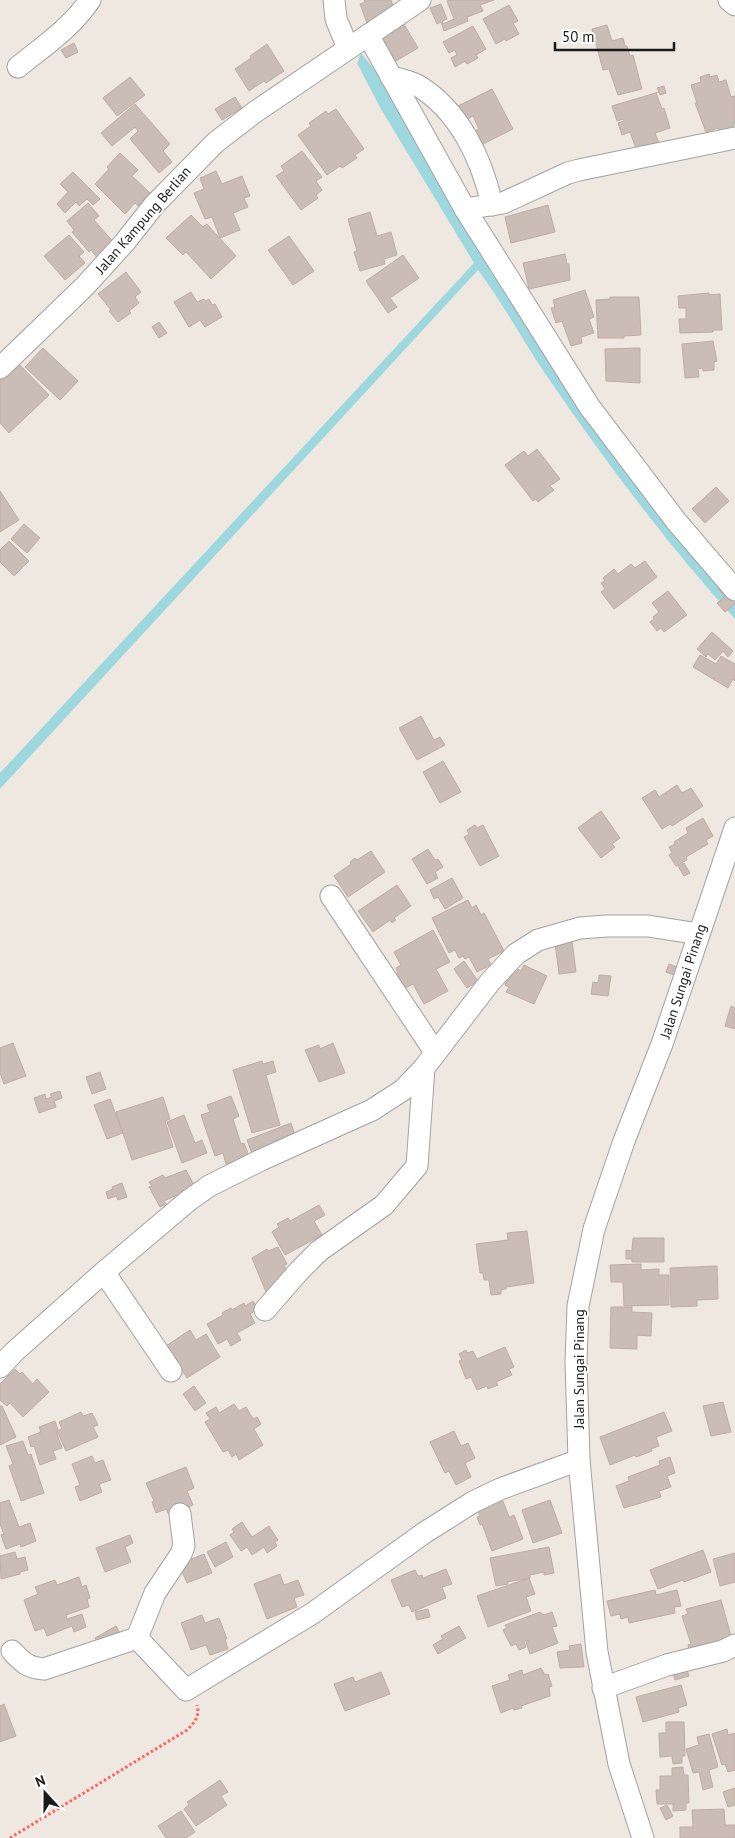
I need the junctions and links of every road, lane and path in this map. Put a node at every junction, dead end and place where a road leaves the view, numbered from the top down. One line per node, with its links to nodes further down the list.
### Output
1 (90, 0): 8 (street)
2 (334, 0): 7 (street)
3 (420, 0): 6 (street, Jalan Kampung Berlian)
4 (729, 0): 5 (street)
5 (735, 5)
6 (368, 35): 7 (street, Jalan Kampung Berlian); 9 (street)
7 (348, 48): 13 (street, Jalan Kampung Berlian)
8 (18, 67)
9 (391, 77): 11 (street); 12 (street)
10 (735, 138): 11 (street)
11 (492, 205): 12 (street)
12 (465, 209): 14 (street)
13 (0, 368)
14 (735, 590)
15 (735, 828): 17 (street, Jalan Sungai Pinang)
16 (331, 896): 18 (street)
17 (698, 934): 18 (street); 23 (street, Jalan Sungai Pinang)
18 (430, 1060): 19 (street); 20 (street)
19 (104, 1272): 21 (street); 22 (street)
20 (265, 1310)
21 (0, 1367)
22 (171, 1371)
23 (579, 1460): 28 (street, Jalan Sungai Pinang); 29 (street)
24 (180, 1514): 25 (street)
25 (137, 1638): 27 (street); 29 (street)
26 (735, 1645): 28 (street)
27 (12, 1651)
28 (603, 1688): 31 (street, Jalan Sungai Pinang)
29 (186, 1690): 30 (path)
30 (10, 1838)
31 (643, 1838)

